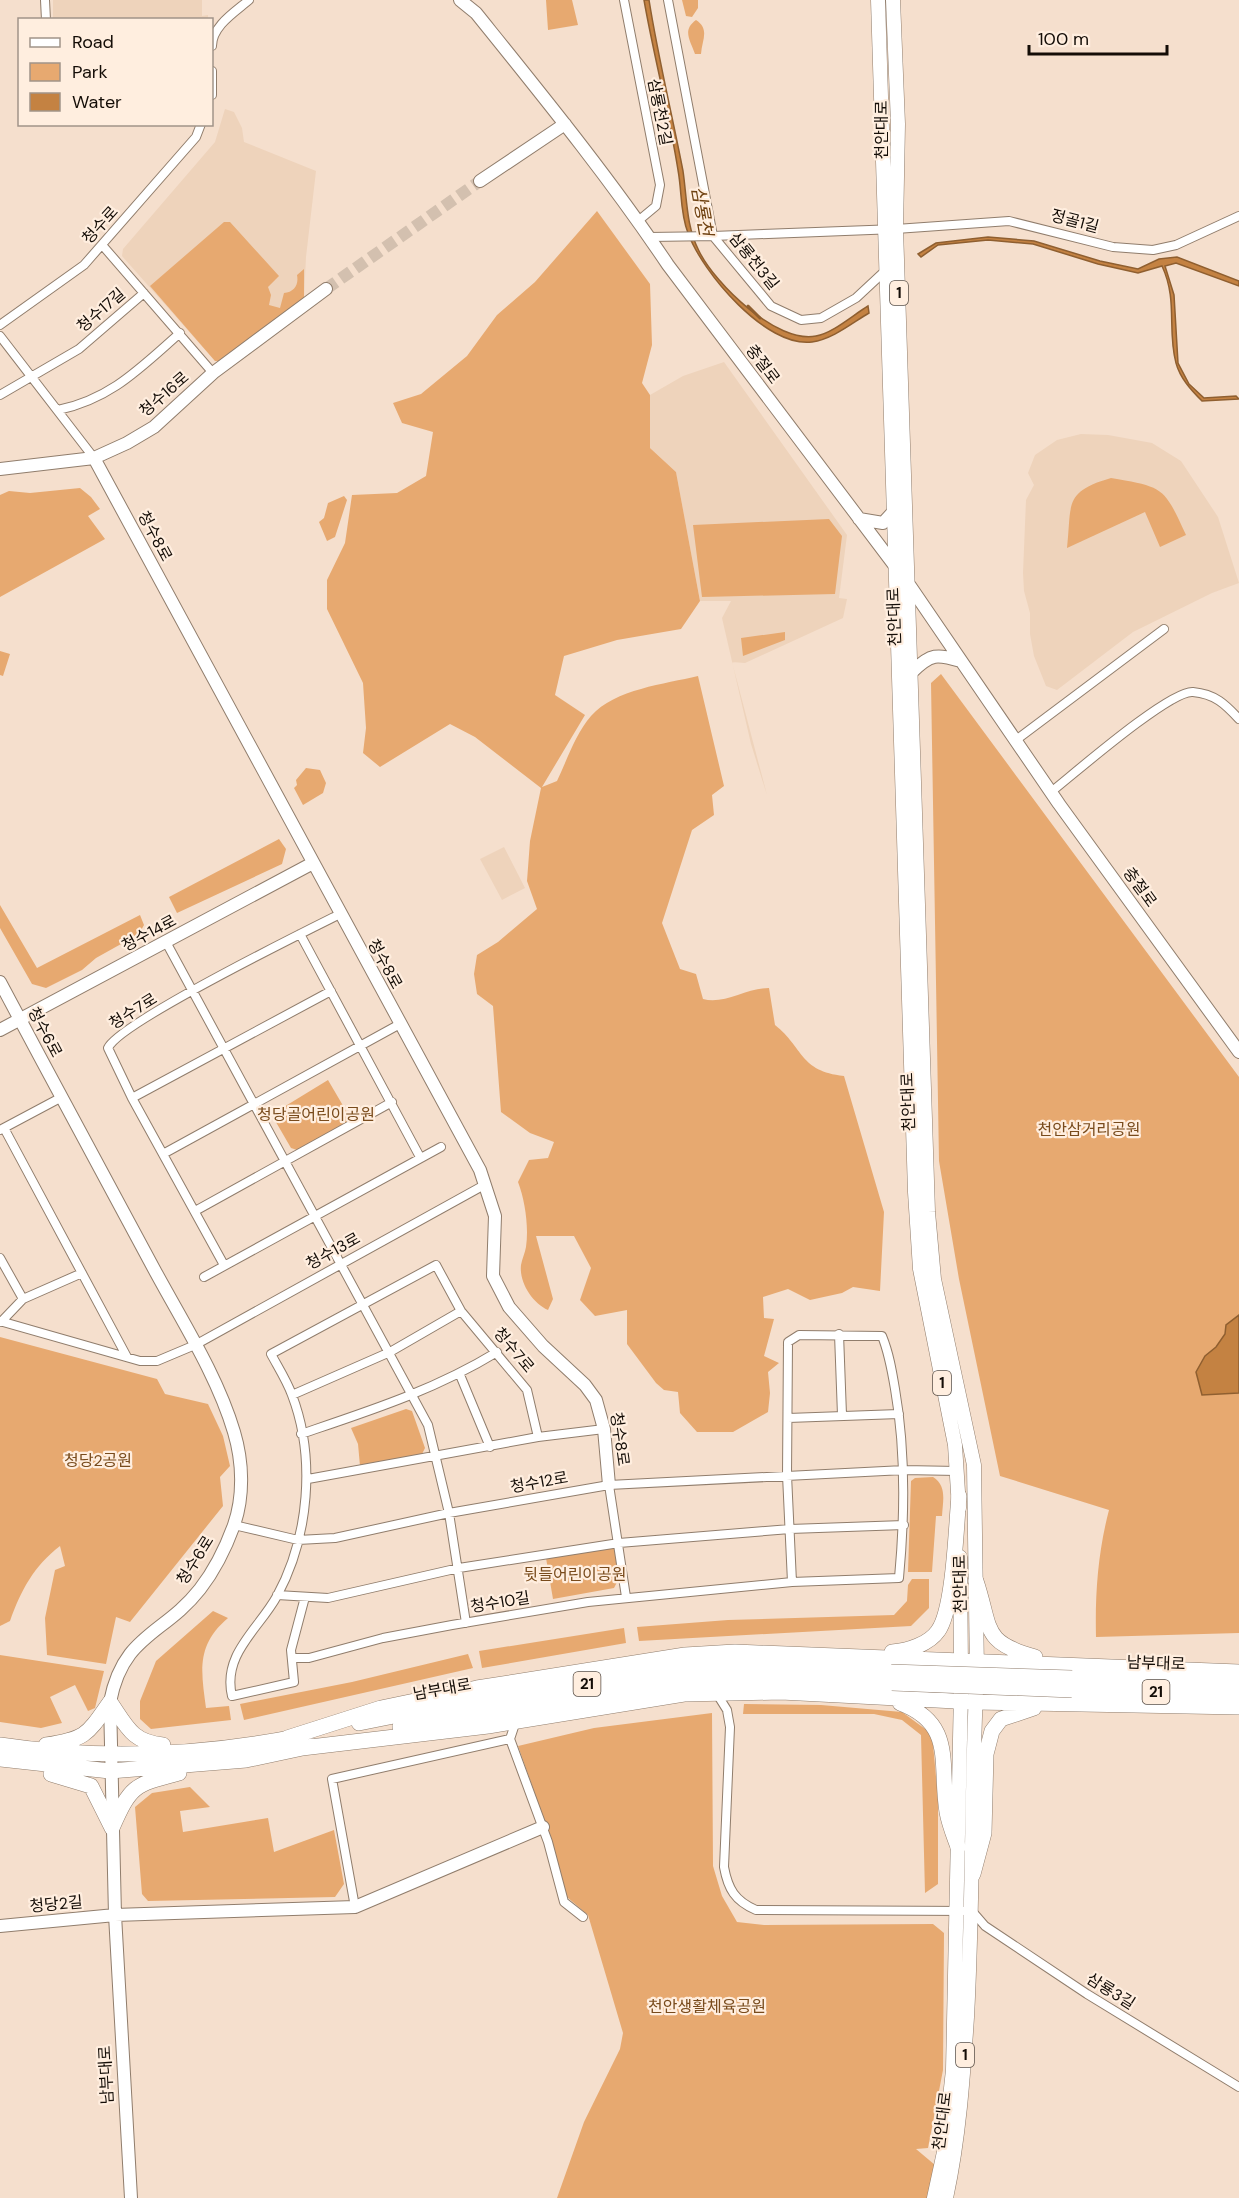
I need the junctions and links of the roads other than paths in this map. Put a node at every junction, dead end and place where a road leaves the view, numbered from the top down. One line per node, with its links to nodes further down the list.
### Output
1 (45, 0): 9 (street)
2 (249, 0): 10 (street)
3 (460, 0): 8 (street, 충절로)
4 (624, 0): 15 (street, 삼룡천2길)
5 (668, 0): 17 (street, 삼룡천3길)
6 (878, 0): 16 (main road, 천안대로 / 1)
7 (893, 0): 16 (main road, 천안대로 / 1)
8 (476, 6): 11 (street, 충절로)
9 (45, 18)
10 (213, 37)
11 (566, 124): 13 (street); 15 (street, 충절로)
12 (200, 126): 19 (street, 청수로)
13 (480, 182)
14 (1239, 216): 16 (street, 정골1길)
15 (638, 221): 18 (street, 충절로)
16 (890, 229): 17 (street, 정골1길); 20 (main road, 천안대로 / 1); 35 (main road, 천안대로 / 1)
17 (713, 236): 18 (street, 정골1길); 20 (street, 삼룡천3길)
18 (649, 237): 33 (street, 충절로)
19 (103, 246): 22 (street); 23 (street, 청수로)
20 (885, 271): 32 (main road, 천안대로 / 1)
21 (326, 289): 26 (street, 청수16로)
22 (144, 293): 24 (street, 청수17길); 27 (street, 청수17길)
23 (0, 325)
24 (180, 333): 26 (street, 청수17길); 29 (street)
25 (0, 336): 27 (street)
26 (213, 373): 30 (street, 청수16로)
27 (31, 375): 28 (street, 청수17길); 29 (street)
28 (0, 395)
29 (58, 410): 30 (street)
30 (93, 458): 31 (street, 청수16로); 42 (street, 청수8로)
31 (0, 469)
32 (894, 512): 33 (street); 34 (main road, 천안대로 / 1)
33 (859, 519): 34 (street, 충절로)
34 (896, 568): 35 (street, 충절로); 93 (main road, 천안대로 / 1)
35 (909, 586): 37 (street, 충절로); 38 (main road, 천안대로 / 1)
36 (1164, 629): 40 (street)
37 (961, 661): 38 (street); 40 (street, 충절로)
38 (912, 672): 105 (main road, 천안대로 / 1)
39 (1239, 719): 41 (street)
40 (1016, 740): 41 (street, 충절로)
41 (1051, 792): 54 (street, 충절로)
42 (313, 863): 43 (street, 청수8로); 45 (street, 청수14로)
43 (340, 914): 44 (street, 청수7로); 50 (street, 청수8로)
44 (300, 934): 47 (street, 청수7로); 48 (street)
45 (166, 942): 47 (street); 49 (street, 청수14로)
46 (0, 982): 49 (street, 청수6로)
47 (194, 991): 53 (street); 56 (street, 청수7로)
48 (331, 991): 52 (street); 53 (street)
49 (20, 1021): 51 (street, 청수14로); 55 (street, 청수6로)
50 (400, 1024): 52 (street); 64 (street, 청수8로)
51 (0, 1030)
52 (361, 1046): 57 (street); 58 (street)
53 (225, 1049): 56 (street); 58 (street)
54 (1239, 1052)
55 (62, 1096): 59 (street); 77 (street, 청수6로)
56 (132, 1098): 61 (street, 청수7로)
57 (392, 1102): 62 (street); 63 (street)
58 (255, 1105): 61 (street); 63 (street)
59 (2, 1129): 70 (street)
60 (441, 1147): 62 (street)
61 (163, 1154): 65 (street, 청수7로)
62 (420, 1157): 66 (street)
63 (285, 1161): 65 (street); 66 (street)
64 (486, 1184): 68 (street, 청수13로); 87 (street, 청수8로)
65 (195, 1211): 69 (street, 청수7로)
66 (315, 1216): 68 (street); 69 (street)
67 (0, 1258): 72 (street)
68 (340, 1264): 73 (street); 77 (street, 청수13로)
69 (224, 1265): 71 (street)
70 (82, 1273): 72 (street); 80 (street)
71 (204, 1277)
72 (23, 1299): 75 (street)
73 (364, 1304): 74 (street, 청수7로); 78 (street); 82 (street)
74 (462, 1311): 78 (street); 79 (street, 청수7로)
75 (0, 1321): 80 (street)
76 (839, 1334): 84 (street); 85 (street); 86 (street)
77 (195, 1345): 80 (street); 99 (street, 청수6로)
78 (390, 1352): 82 (street); 83 (street)
79 (497, 1352): 81 (street); 89 (street, 청수7로)
80 (127, 1357)
81 (460, 1375): 83 (street); 90 (street)
82 (292, 1395): 88 (street)
83 (414, 1395): 88 (street); 91 (street)
84 (899, 1414): 85 (street); 92 (street, 청수10길)
85 (842, 1415): 86 (street)
86 (788, 1418): 94 (street)
87 (604, 1430): 89 (street); 96 (street, 청수8로)
88 (301, 1434): 95 (street)
89 (538, 1437): 90 (street)
90 (490, 1446): 91 (street)
91 (437, 1455): 95 (street); 98 (street)
92 (904, 1470): 93 (street, 청수12로); 94 (street, 청수12로); 100 (street, 청수10길)
93 (957, 1471): 97 (main road, 천안대로 / 1)
94 (787, 1475): 96 (street, 청수12로); 101 (street)
95 (308, 1479): 102 (street)
96 (609, 1485): 98 (street, 청수12로); 103 (street)
97 (958, 1496): 111 (highway); 114 (main road, 천안대로 / 1)
98 (449, 1513): 102 (street, 청수12로); 104 (street)
99 (234, 1525): 102 (street, 청수12로); 124 (street, 청수6로)
100 (904, 1525): 101 (street); 106 (street, 청수10길)
101 (790, 1529): 103 (street); 106 (street)
102 (298, 1539): 107 (street)
103 (619, 1543): 104 (street); 109 (street)
104 (459, 1568): 108 (street); 110 (street)
105 (976, 1581): 115 (main road, 천안대로 / 1); 116 (highway)
106 (792, 1582): 109 (street, 청수10길)
107 (277, 1595): 108 (street); 112 (street)
108 (305, 1597): 112 (street)
109 (626, 1597): 110 (street, 청수10길)
110 (466, 1623): 112 (street, 청수10길)
111 (821, 1655): 113 (highway); 129 (highway)
112 (293, 1658)
113 (899, 1658): 114 (highway); 119 (highway)
114 (961, 1660): 115 (highway); 125 (main road, 천안대로 / 1)
115 (977, 1660): 116 (highway); 125 (main road, 천안대로 / 1)
116 (1061, 1666): 117 (highway)
117 (1239, 1672)
118 (1239, 1683): 120 (highway, 남부대로 / 21)
119 (892, 1684): 120 (highway, 21, bridge); 122 (highway); 125 (highway); 129 (highway, 남부대로 / 21); 131 (highway, 남부대로 / 21)
120 (1072, 1684): 123 (highway, 남부대로 / 21)
121 (717, 1694): 122 (highway); 128 (highway); 141 (street)
122 (846, 1695): 138 (highway)
123 (1239, 1695)
124 (110, 1702): 132 (highway); 133 (street, 청수6로); 134 (highway)
125 (968, 1702): 126 (highway); 138 (main road, 천안대로 / 1); 139 (main road, 천안대로 / 1)
126 (1060, 1702): 127 (highway); 139 (highway)
127 (1239, 1707)
128 (516, 1720): 130 (street); 131 (highway)
129 (287, 1738): 134 (highway, 남부대로 / 21)
130 (510, 1739): 136 (street); 140 (street)
131 (302, 1748): 134 (highway, 남부대로 / 21)
132 (3, 1752): 133 (highway, 남부대로 / 21); 135 (highway, 남부대로 / 21); 137 (highway)
133 (110, 1755): 134 (highway, 남부대로 / 21); 135 (street, 청수6로)
134 (219, 1757): 135 (highway, 남부대로 / 21); 137 (highway)
135 (110, 1771): 137 (street, 남부대로)
136 (543, 1827): 140 (street); 144 (street)
137 (112, 1828): 143 (street, 남부대로)
138 (958, 1847): 141 (main road, 천안대로 / 1)
139 (973, 1874): 142 (main road, 천안대로 / 1)
140 (355, 1907): 143 (street, 청당2길)
141 (958, 1910): 142 (street); 148 (main road, 천안대로 / 1)
142 (972, 1911): 146 (street, 삼룡3길); 149 (main road, 천안대로 / 1)
143 (115, 1915): 145 (street, 청당2길); 147 (street, 남부대로)
144 (583, 1917)
145 (0, 1926)
146 (1239, 2088)
147 (131, 2198)
148 (934, 2198)
149 (946, 2198)

